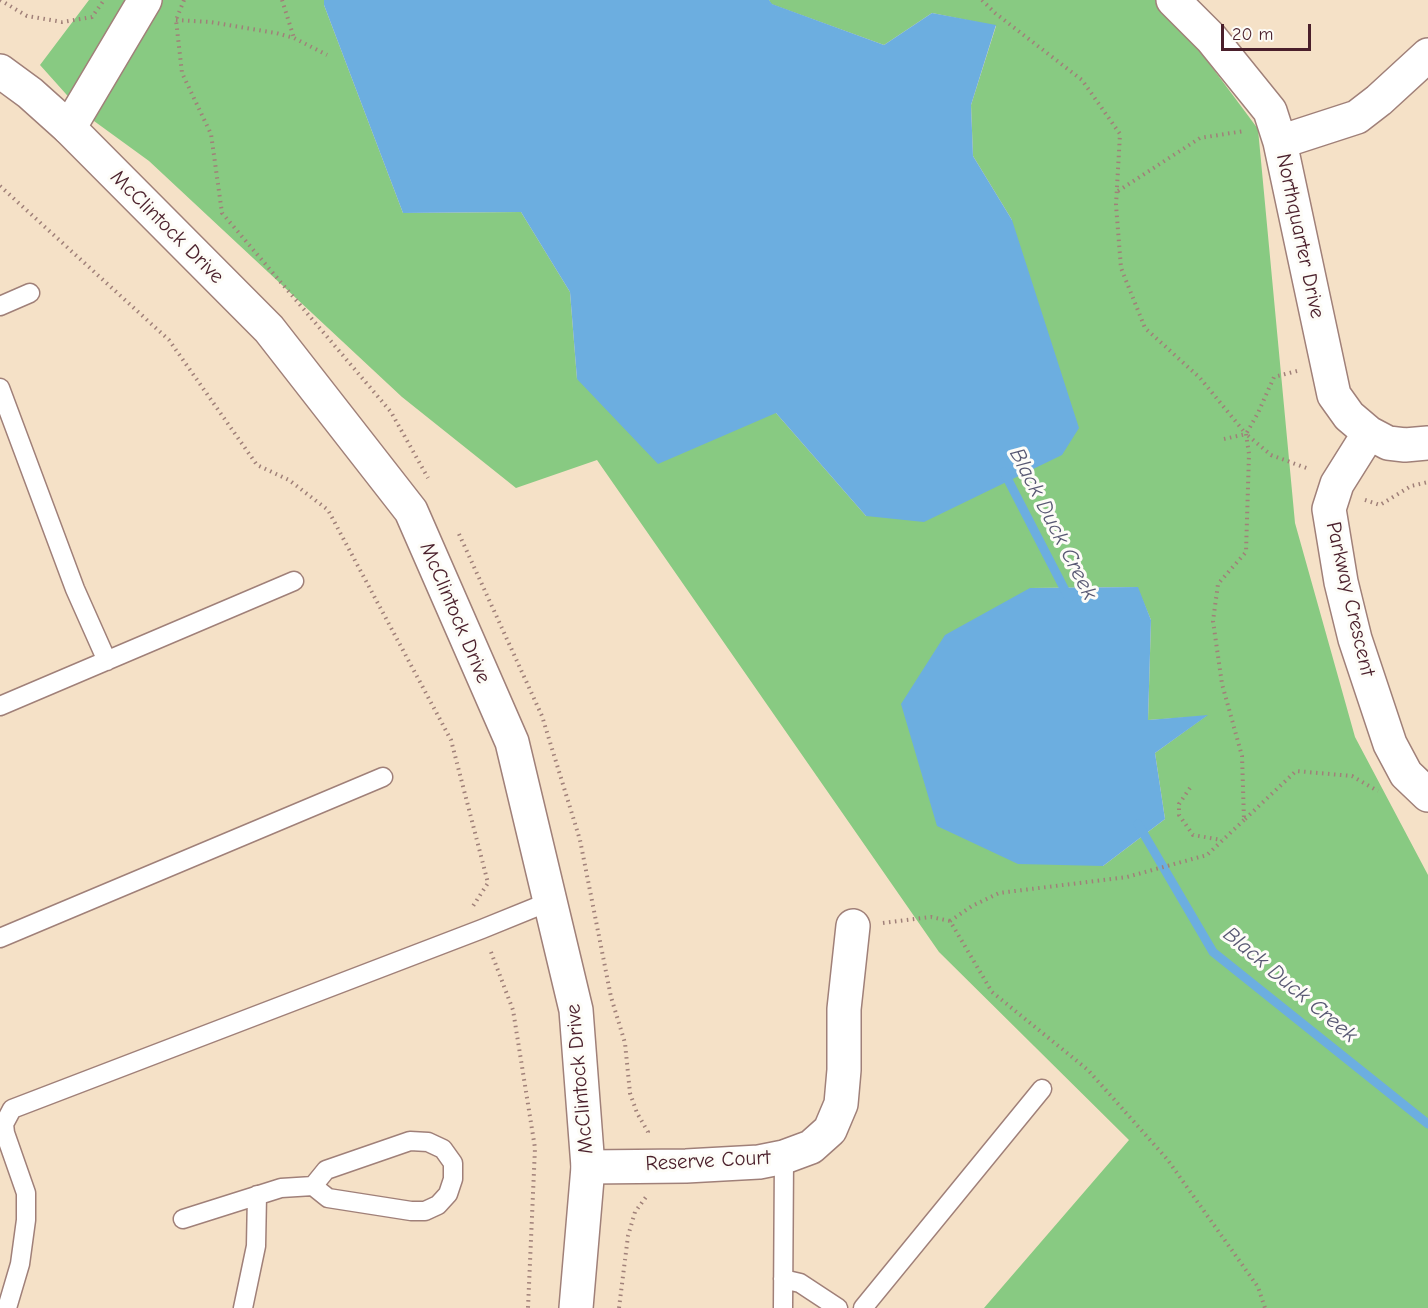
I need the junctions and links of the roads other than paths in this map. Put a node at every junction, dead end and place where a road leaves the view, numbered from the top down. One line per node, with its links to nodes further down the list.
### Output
1 (1173, 0): 6 (street, Northquarter Drive)
2 (156, 7): 5 (street)
3 (1428, 55): 6 (street)
4 (0, 70): 5 (street, McClintock Drive)
5 (69, 128): 17 (street, McClintock Drive)
6 (1280, 142): 10 (street, Northquarter Drive)
7 (30, 293): 8 (lane)
8 (0, 306)
9 (0, 388): 13 (lane)
10 (1369, 433): 11 (street, Northquarter Drive); 16 (street, Parkway Crescent)
11 (1428, 443)
12 (294, 581): 13 (lane)
13 (107, 661): 14 (lane)
14 (0, 706)
15 (383, 777): 19 (lane)
16 (1428, 795)
17 (551, 901): 21 (lane); 23 (street, McClintock Drive)
18 (853, 927): 22 (street, Reserve Court)
19 (0, 938)
20 (1042, 1089): 33 (lane)
21 (6, 1106): 28 (lane)
22 (784, 1157): 23 (street, Reserve Court); 27 (lane)
23 (588, 1167): 30 (street, McClintock Drive)
24 (313, 1186): 24 (lane); 25 (lane)
25 (257, 1195): 26 (lane); 29 (lane)
26 (183, 1219)
27 (783, 1279): 31 (lane); 32 (lane)
28 (7, 1308)
29 (243, 1308)
30 (576, 1308)
31 (783, 1308)
32 (838, 1308)
33 (863, 1308)

